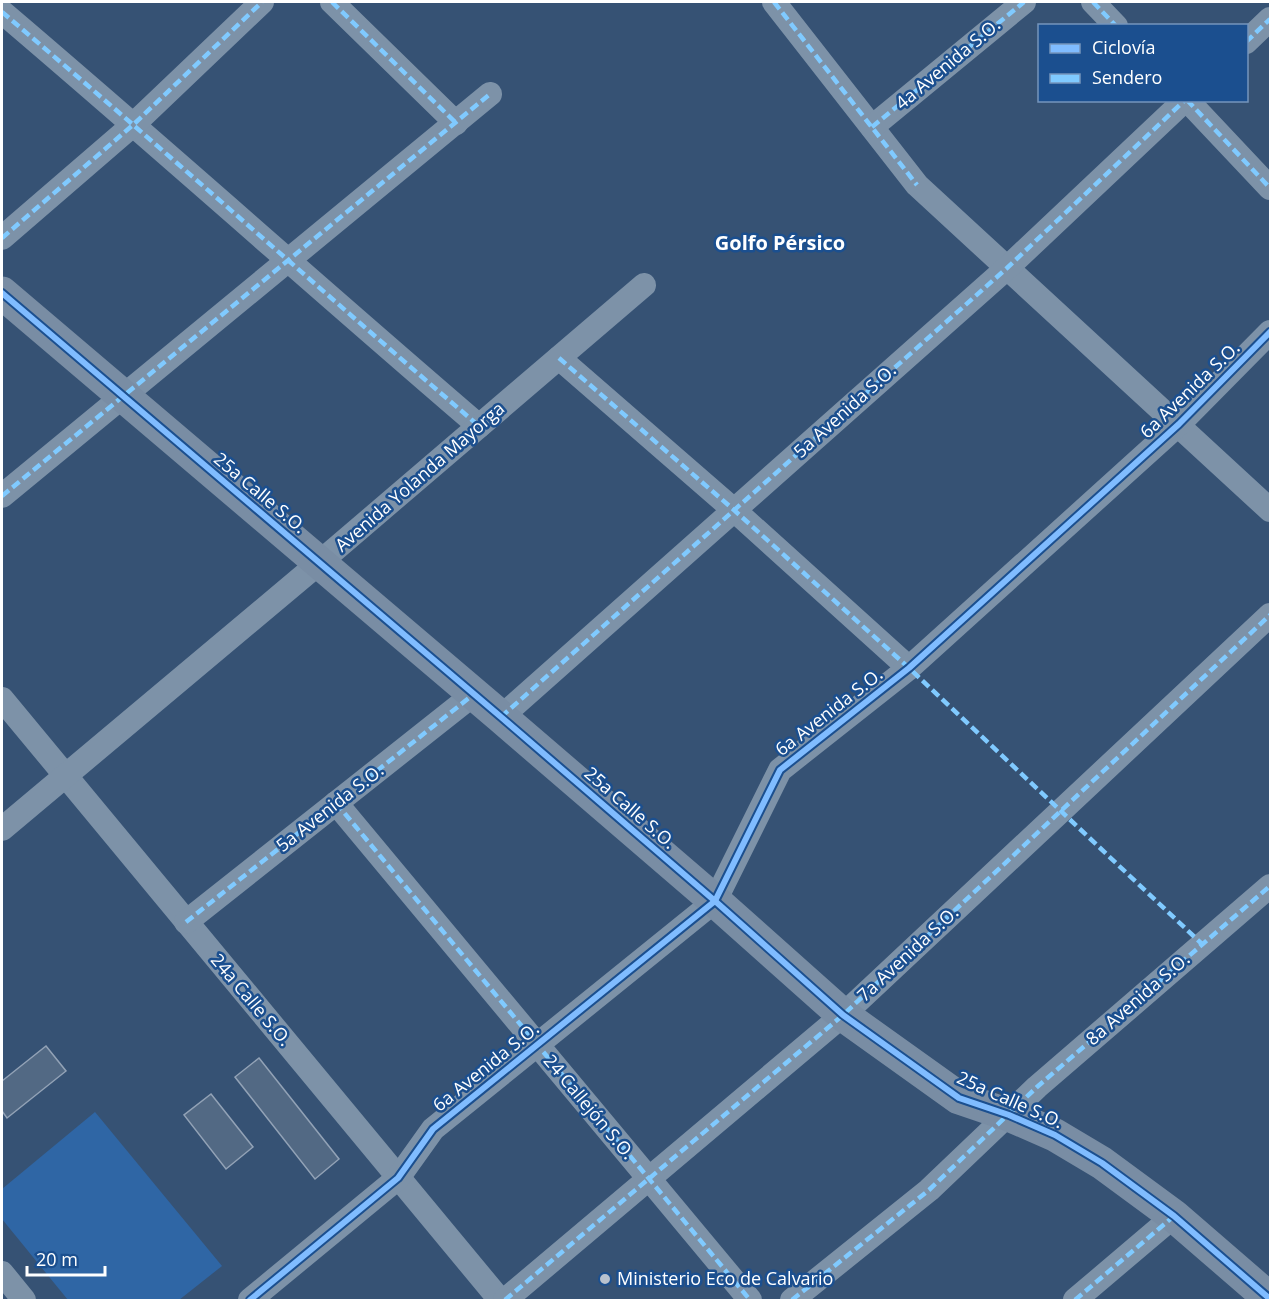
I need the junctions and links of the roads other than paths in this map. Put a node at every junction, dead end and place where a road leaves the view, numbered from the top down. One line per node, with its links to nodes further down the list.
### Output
1 (262, 2): 14 (street)
2 (332, 2): 13 (street)
3 (774, 2): 15 (street)
4 (1024, 2): 15 (street, 4a Avenida S.O.)
5 (1093, 2): 8 (street)
6 (2, 12): 14 (street)
7 (1270, 20): 9 (street)
8 (1114, 24)
9 (1248, 40)
10 (490, 94): 13 (street)
11 (1184, 102): 19 (street, 5a Avenida S.O.)
12 (1188, 102): 16 (street)
13 (456, 123): 18 (street)
14 (134, 124): 17 (street); 18 (street)
15 (872, 128): 19 (street)
16 (1270, 188)
17 (2, 238)
18 (287, 261): 24 (street); 26 (street)
19 (1007, 268): 25 (street); 28 (street, 5a Avenida S.O.)
20 (644, 285): 23 (street, Avenida Yolanda Mayorga)
21 (2, 293): 24 (street, 25a Calle S.O.)
22 (1270, 332): 25 (street, 6a Avenida S.O.)
23 (559, 357): 26 (street, Avenida Yolanda Mayorga); 28 (street)
24 (122, 396): 27 (street); 30 (street, 25a Calle S.O.)
25 (1179, 424): 29 (street); 32 (street, 6a Avenida S.O.)
26 (479, 426): 30 (street, Avenida Yolanda Mayorga)
27 (2, 496)
28 (734, 510): 32 (street); 35 (street, 5a Avenida S.O.)
29 (1270, 510)
30 (319, 563): 33 (street, 25a Calle S.O.); 36 (street, Avenida Yolanda Mayorga)
31 (1270, 615): 42 (street, 7a Avenida S.O.)
32 (909, 668): 40 (street, 6a Avenida S.O.)
33 (474, 694): 35 (street, 25a Calle S.O.); 37 (street, 5a Avenida S.O.)
34 (2, 699): 36 (street, 24a Calle S.O.)
35 (501, 717): 40 (street, 25a Calle S.O.)
36 (66, 777): 38 (street, Avenida Yolanda Mayorga); 41 (street, 24a Calle S.O.)
37 (336, 803): 41 (street, 5a Avenida S.O.); 43 (street, 24 Callejón S.O.)
38 (2, 829)
39 (1270, 886): 44 (street, 8a Avenida S.O.)
40 (715, 901): 42 (street, 25a Calle S.O.); 43 (street, 6a Avenida S.O.)
41 (186, 922): 45 (street, 24a Calle S.O.)
42 (843, 1015): 44 (street, 25a Calle S.O.); 46 (street, 7a Avenida S.O.)
43 (537, 1045): 45 (street, 6a Avenida S.O.); 46 (street, 24 Callejón S.O.)
44 (1009, 1115): 47 (street, 25a Calle S.O.); 55 (street, 8a Avenida S.O.)
45 (398, 1178): 49 (street, 6a Avenida S.O.); 52 (street, 24a Calle S.O.)
46 (648, 1179): 53 (street, 7a Avenida S.O.); 54 (street, 24 Callejón S.O.)
47 (1174, 1216): 50 (street, 25a Calle S.O.); 56 (street)
48 (2, 1273): 51 (street)
49 (255, 1299)
50 (1270, 1299)
51 (24, 1300)
52 (500, 1300)
53 (505, 1300)
54 (750, 1300)
55 (792, 1300)
56 (1075, 1300)

